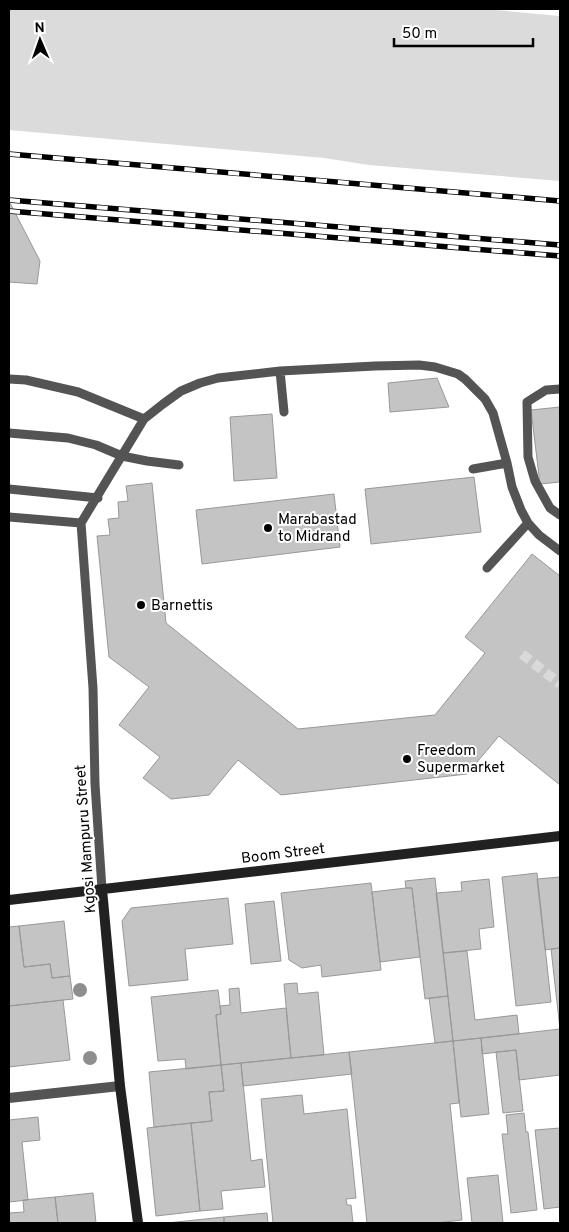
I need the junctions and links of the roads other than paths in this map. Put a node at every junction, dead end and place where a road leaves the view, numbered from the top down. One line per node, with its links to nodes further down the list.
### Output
1 (280, 372): 4 (lane); 5 (lane); 8 (lane)
2 (9, 379): 5 (lane)
3 (560, 388): 13 (lane)
4 (284, 412)
5 (144, 419): 7 (lane)
6 (9, 433): 7 (lane)
7 (122, 456): 9 (lane); 12 (lane)
8 (508, 463): 10 (lane); 16 (lane)
9 (179, 465)
10 (474, 469)
11 (9, 489): 12 (lane)
12 (98, 498): 15 (lane)
13 (560, 515)
14 (9, 517): 15 (lane)
15 (81, 523): 20 (lane, Kgosi Mampuru Street)
16 (528, 523): 17 (lane); 18 (lane)
17 (560, 551)
18 (487, 568)
19 (560, 836): 20 (main road, Boom Street)
20 (102, 889): 21 (main road, Boom Street); 22 (main road, Kgosi Mampuru Street)
21 (9, 900)
22 (120, 1086): 23 (street); 24 (main road, Kgosi Mampuru Street)
23 (9, 1098)
24 (138, 1223)

